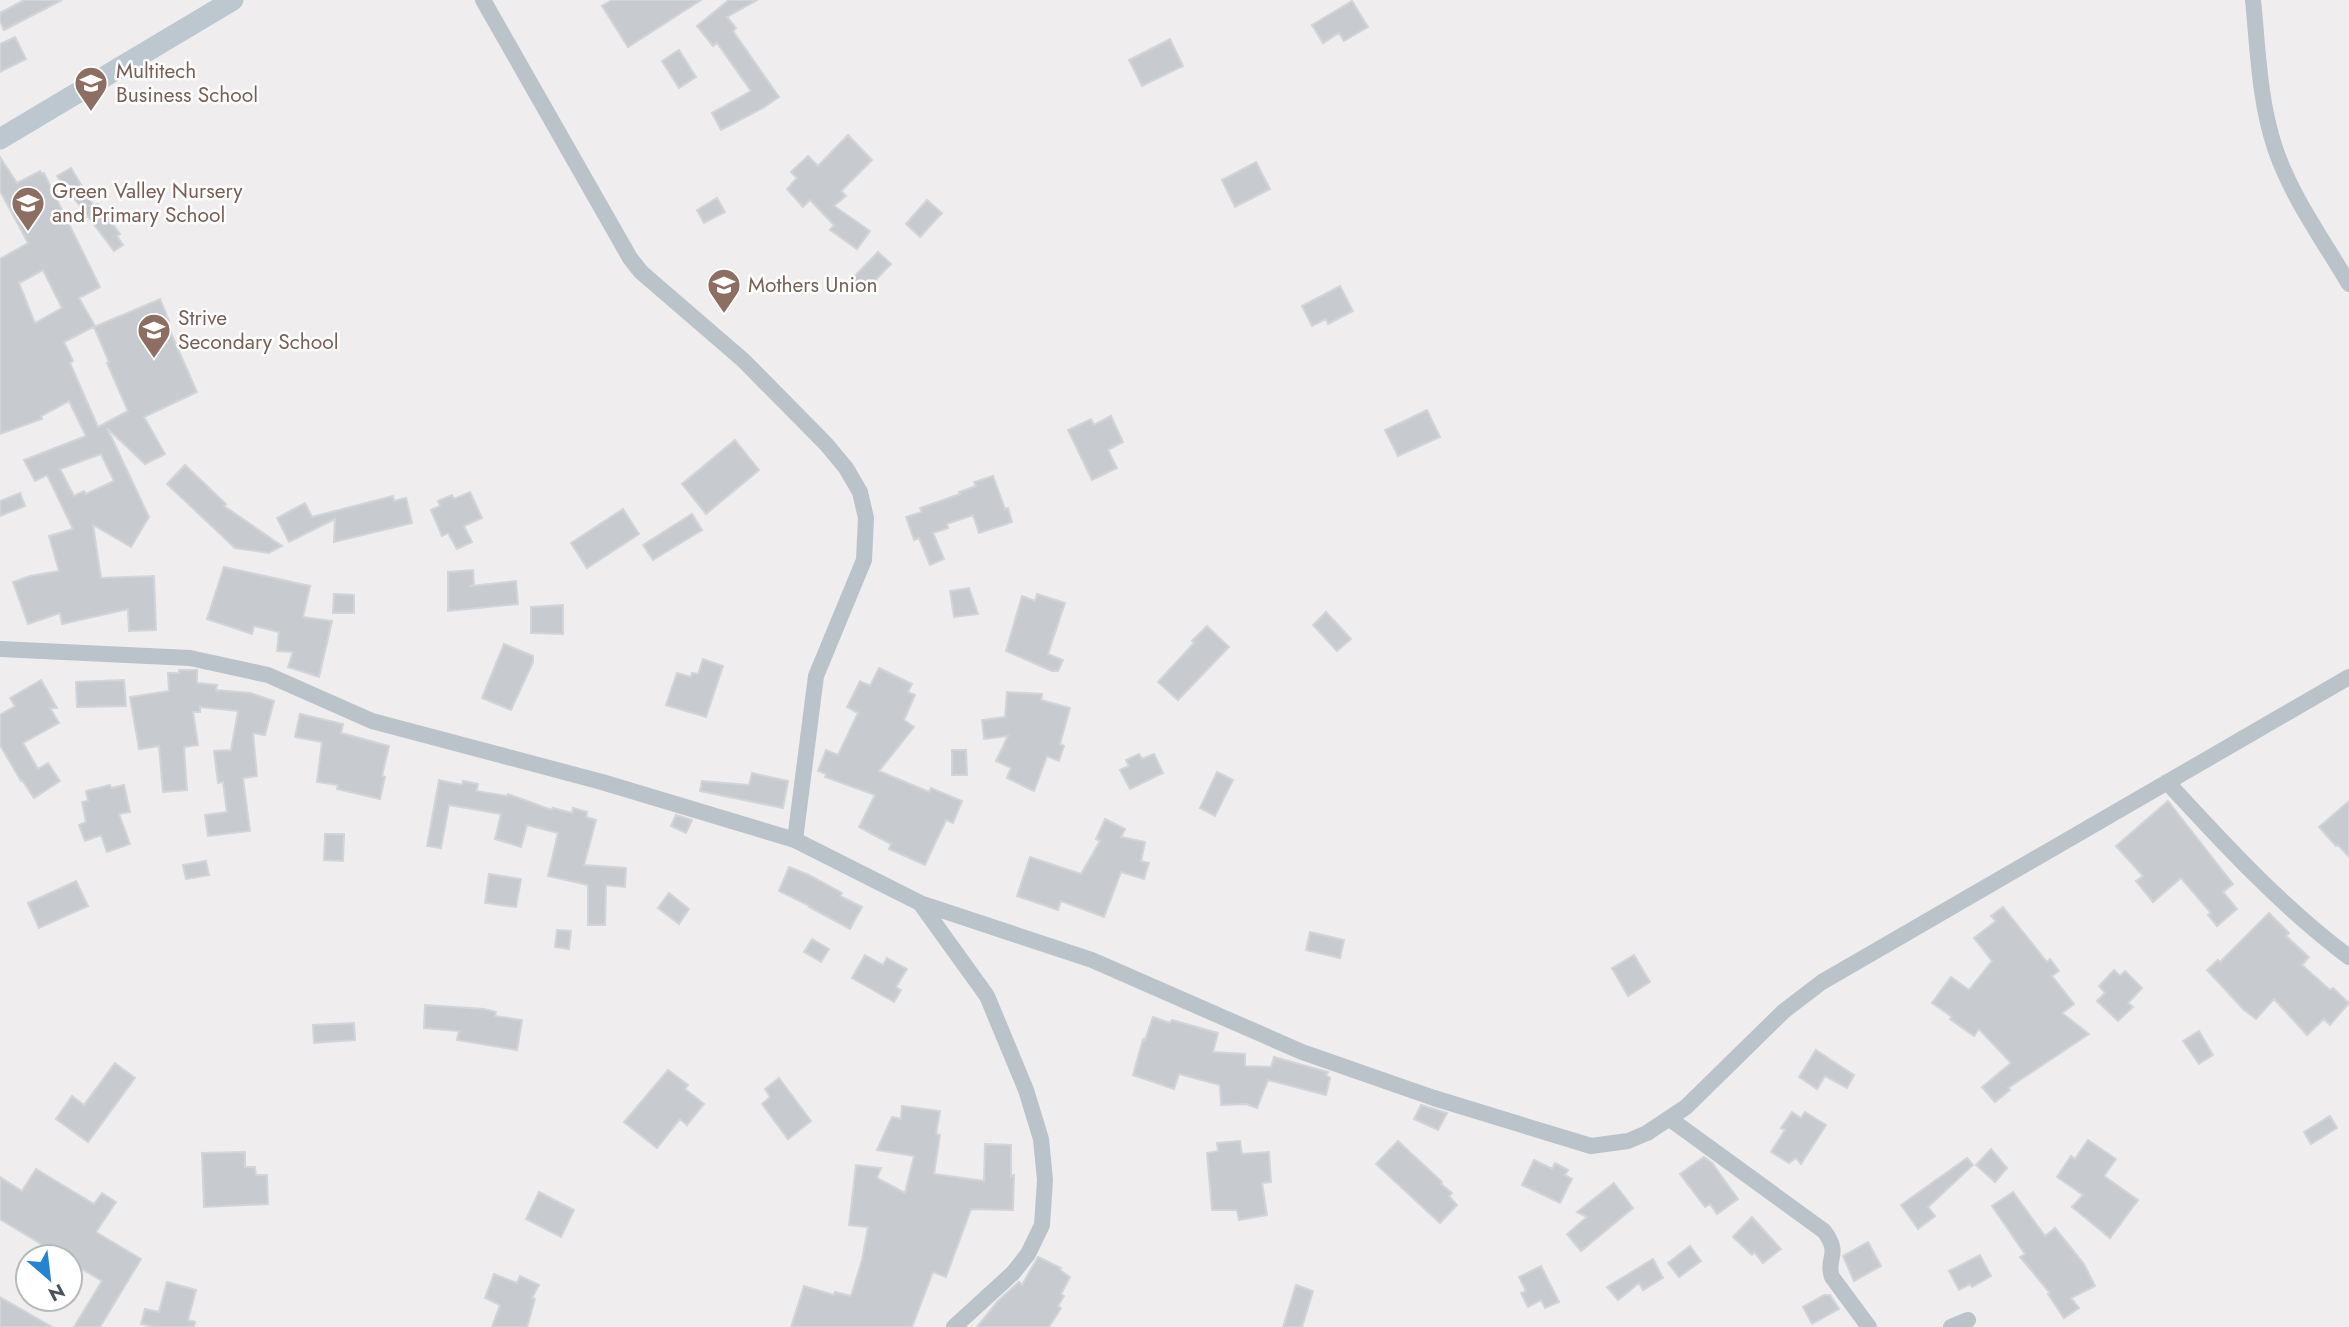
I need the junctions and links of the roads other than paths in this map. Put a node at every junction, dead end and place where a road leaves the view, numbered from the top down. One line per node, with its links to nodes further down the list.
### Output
1 (233, 0): 4 (street)
2 (483, 0): 9 (street)
3 (2253, 0): 5 (street)
4 (0, 139)
5 (2349, 284)
6 (0, 649): 9 (street)
7 (2349, 677): 8 (street)
8 (2167, 782): 11 (street); 12 (street)
9 (795, 840): 10 (street)
10 (920, 903): 12 (street); 14 (street)
11 (2349, 957)
12 (1670, 1119): 15 (street)
13 (1968, 1320): 16 (street)
14 (954, 1327)
15 (1869, 1327)
16 (1951, 1327)

